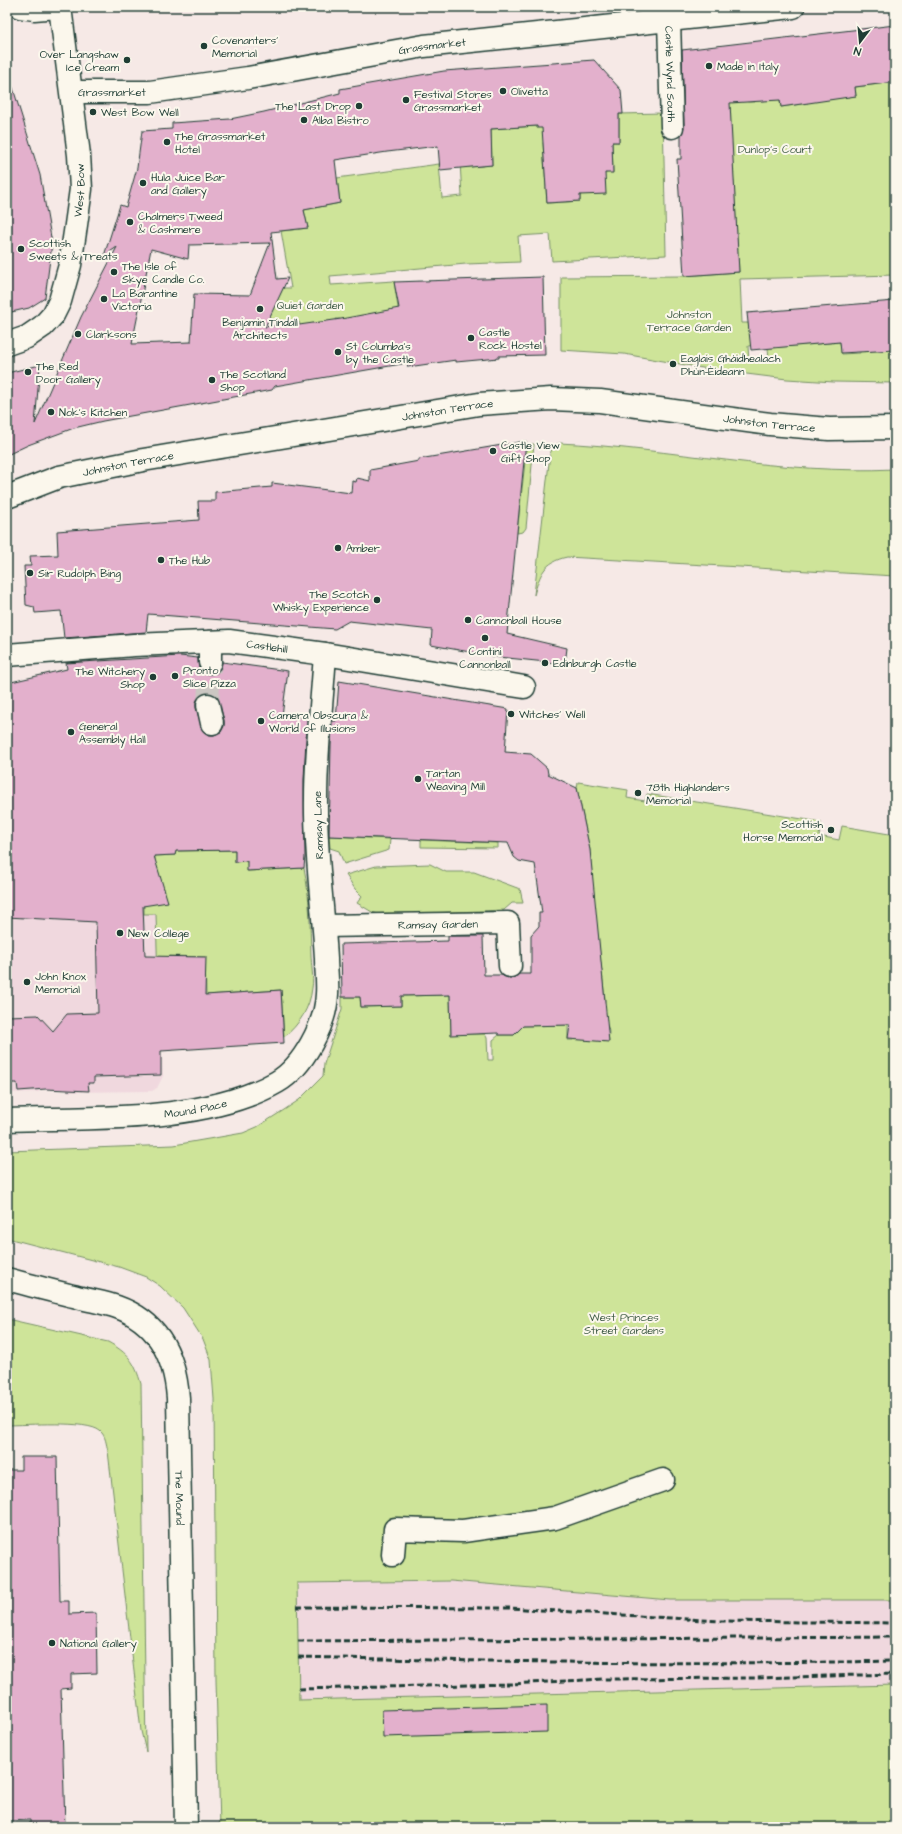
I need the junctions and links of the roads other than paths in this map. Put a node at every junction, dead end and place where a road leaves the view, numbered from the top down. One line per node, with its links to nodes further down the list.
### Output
1 (20, 7): 2 (street)
2 (53, 7): 5 (street, West Bow)
3 (794, 7): 4 (street, Grassmarket)
4 (669, 20): 5 (street, Grassmarket); 6 (street, Castle Wynd South)
5 (72, 92): 7 (street, West Bow)
6 (672, 128)
7 (7, 344)
8 (895, 428): 9 (street, Johnston Terrace)
9 (7, 497)
10 (325, 654): 11 (street, Castlehill); 12 (street, Castlehill); 13 (street, Ramsay Lane)
11 (7, 655)
12 (524, 687)
13 (324, 926): 14 (street, Ramsay Garden); 15 (street, Ramsay Lane)
14 (510, 966)
15 (327, 995): 16 (street, Mound Place)
16 (7, 1120)
17 (7, 1279): 20 (street, The Mound)
18 (663, 1480): 19 (street)
19 (393, 1555)
20 (186, 1827)

